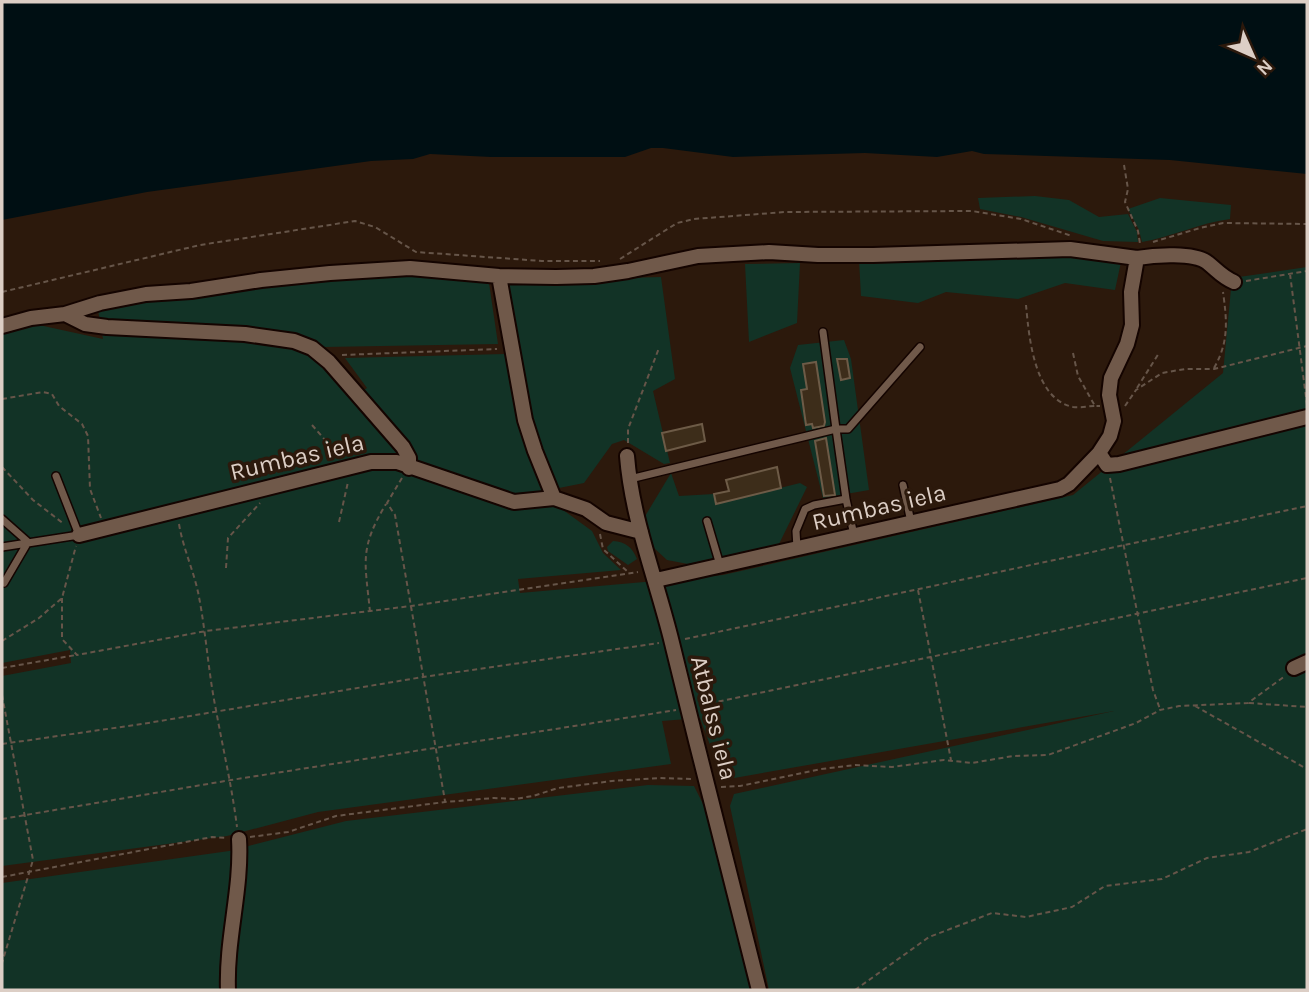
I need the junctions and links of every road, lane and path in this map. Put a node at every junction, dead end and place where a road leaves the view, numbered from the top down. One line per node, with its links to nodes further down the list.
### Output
1 (1124, 165): 4 (path)
2 (1307, 224): 5 (path)
3 (1079, 238): 7 (path)
4 (1140, 241)
5 (1152, 243)
6 (1136, 250): 11 (street); 12 (street); 30 (street)
7 (618, 260)
8 (604, 261): 13 (path)
9 (1307, 271): 10 (path)
10 (1290, 274): 12 (path); 20 (path)
11 (499, 276): 15 (street); 22 (street)
12 (1228, 280): 26 (path)
13 (2, 292)
14 (1026, 305): 30 (path)
15 (65, 314): 16 (street); 25 (street)
16 (2, 326)
17 (822, 332): 33 (lane)
18 (1307, 346): 20 (path)
19 (920, 347): 33 (lane)
20 (1299, 347): 26 (path); 29 (path)
21 (659, 348): 34 (path)
22 (513, 349): 25 (path); 42 (street)
23 (1158, 353): 27 (path)
24 (1073, 354): 30 (path)
25 (329, 362): 38 (street)
26 (1214, 369): 27 (path)
27 (1136, 390): 30 (path)
28 (2, 399): 53 (path)
29 (1307, 406)
30 (1107, 411): 35 (street, Rumbas iela)
31 (1307, 417): 35 (street)
32 (312, 425): 36 (path)
33 (836, 429): 40 (lane); 43 (lane)
34 (627, 456): 40 (street, Atbalss iela)
35 (1103, 459): 51 (street, Rumbas iela); 58 (path)
36 (355, 466): 38 (street, Rumbas iela); 47 (street, Rumbas iela); 50 (path)
37 (2, 467): 55 (path)
38 (409, 468): 42 (street, Rumbas iela); 45 (path)
39 (56, 476): 55 (lane)
40 (629, 479): 54 (street, Atbalss iela)
41 (903, 485): 51 (lane)
42 (554, 498): 52 (street, Rumbas iela)
43 (846, 499): 56 (lane); 60 (lane)
44 (261, 502): 62 (path)
45 (387, 503): 69 (path); 70 (path)
46 (1307, 506): 58 (path)
47 (176, 511): 53 (street, Rumbas iela); 72 (path)
48 (2, 519): 57 (lane)
49 (708, 521): 61 (lane)
50 (340, 522)
51 (911, 522): 56 (street, Rumbas iela)
52 (606, 523): 54 (street, Rumbas iela); 63 (path)
53 (108, 528): 55 (street, Rumbas iela)
54 (641, 532): 64 (street, Atbalss iela)
55 (79, 535): 57 (lane); 68 (path)
56 (854, 535): 60 (street, Rumbas iela)
57 (28, 542): 59 (lane); 66 (lane)
58 (1122, 546): 67 (path); 71 (path)
59 (2, 547)
60 (797, 549): 61 (street, Rumbas iela)
61 (720, 566): 64 (street, Rumbas iela)
62 (226, 568)
63 (630, 573): 64 (path); 69 (path)
64 (654, 575): 74 (street, Atbalss iela)
65 (1307, 578): 71 (path)
66 (4, 583)
67 (918, 590): 74 (path); 76 (path)
68 (62, 598): 73 (path); 75 (path)
69 (411, 606): 70 (path); 79 (path)
70 (370, 612): 72 (path)
71 (1137, 615): 76 (path); 87 (path)
72 (206, 631): 75 (path); 86 (path)
73 (2, 641)
74 (672, 642): 79 (path); 85 (street, Atbalss iela)
75 (77, 655): 78 (path)
76 (932, 657): 85 (path); 91 (path)
77 (1301, 665): 82 (path)
78 (2, 668)
79 (423, 677): 86 (path); 90 (path)
80 (2, 695): 81 (path)
81 (2, 701): 88 (path)
82 (1248, 703): 83 (path); 84 (path)
83 (1194, 705): 87 (path); 92 (path)
84 (1307, 707)
85 (687, 708): 90 (path); 94 (street, Atbalss iela)
86 (216, 710): 88 (path); 93 (path)
87 (1160, 710): 91 (path)
88 (11, 743): 89 (path); 96 (path)
89 (2, 744)
90 (436, 749): 93 (path); 95 (path)
91 (951, 761): 94 (path)
92 (1307, 769)
93 (231, 780): 96 (path); 99 (path)
94 (709, 787): 95 (path); 104 (street, Atbalss iela)
95 (445, 802): 99 (path)
96 (24, 815): 97 (path); 100 (path)
97 (2, 819)
98 (1307, 829): 105 (path)
99 (239, 839): 100 (path); 103 (street)
100 (30, 873): 101 (path); 102 (path)
101 (2, 877)
102 (2, 963)
103 (229, 990)
104 (759, 990)
105 (855, 990)

